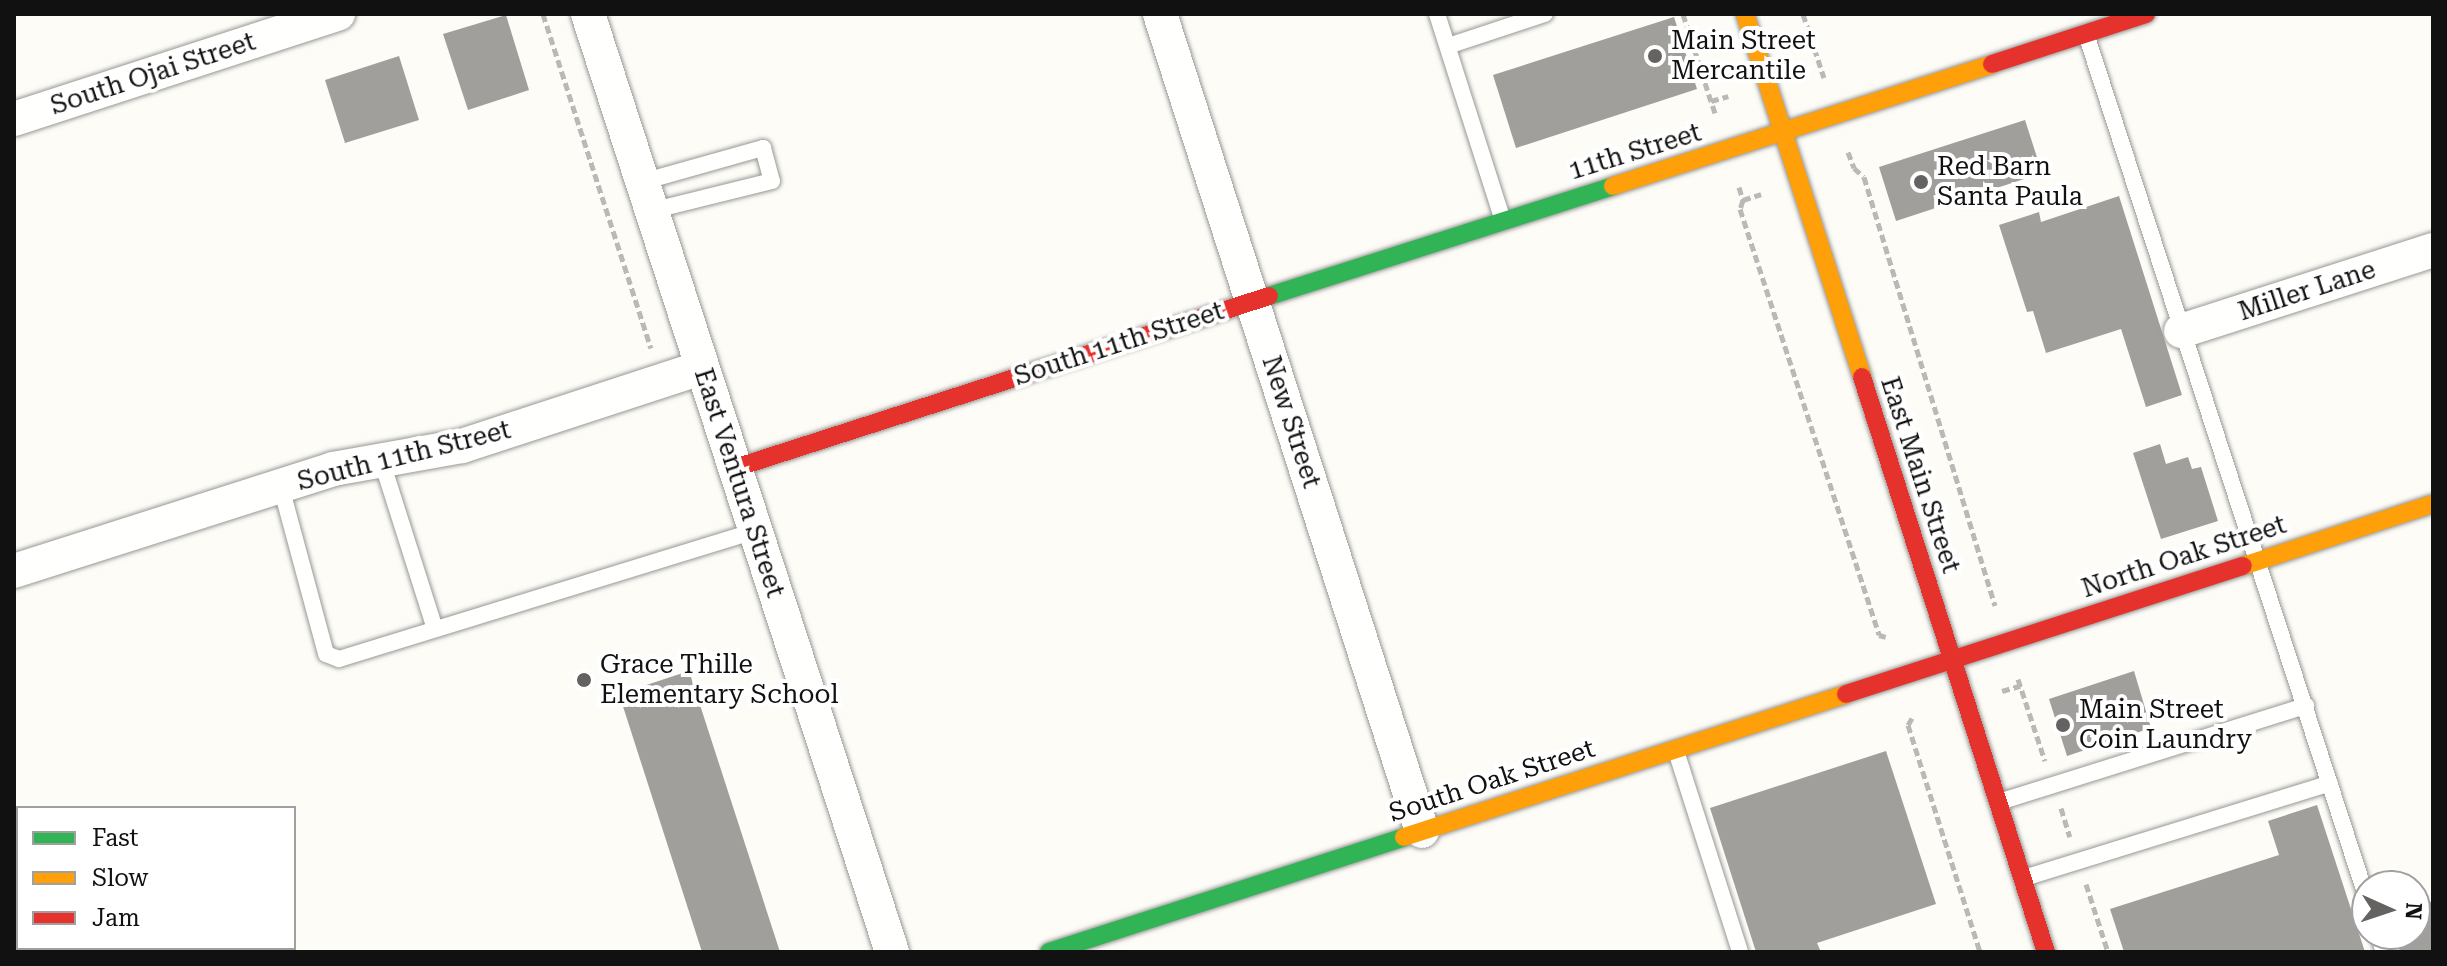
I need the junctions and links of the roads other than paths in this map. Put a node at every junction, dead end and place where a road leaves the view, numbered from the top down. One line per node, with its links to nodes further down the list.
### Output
1 (338, 14): 11 (street, South Ojai Street)
2 (588, 14): 13 (street, East Ventura Street)
3 (1160, 14): 16 (street, New Street)
4 (1437, 14): 10 (lane)
5 (1545, 14): 10 (lane)
6 (1745, 14): 12 (street, East Main Street)
7 (2079, 14): 9 (lane)
8 (2146, 14): 9 (street, 11th Street)
9 (2086, 33): 12 (street, 11th Street); 17 (lane)
10 (1448, 46): 14 (lane)
11 (14, 119)
12 (1783, 132): 14 (street, 11th Street); 27 (street, East Main Street)
13 (647, 197): 13 (lane); 18 (street, East Ventura Street)
14 (1503, 220): 16 (street, South 11th Street)
15 (2433, 250): 17 (street, Miller Lane)
16 (1252, 301): 20 (street, South 11th Street); 32 (street, New Street)
17 (2181, 331): 24 (lane)
18 (701, 368): 19 (street, South 11th Street); 20 (street, East Ventura Street)
19 (382, 462): 21 (street, South 11th Street); 26 (lane)
20 (735, 468): 23 (street, East Ventura Street)
21 (281, 487): 25 (street, South 11th Street); 26 (lane)
22 (2433, 504): 24 (street, North Oak Street)
23 (756, 531): 26 (lane); 35 (street, East Ventura Street)
24 (2256, 561): 27 (street, North Oak Street); 28 (lane)
25 (14, 571)
26 (435, 629)
27 (1952, 660): 29 (street, South Oak Street); 31 (street, East Main Street)
28 (2306, 706): 30 (lane); 31 (lane)
29 (1675, 749): 32 (street, South Oak Street); 37 (lane)
30 (2330, 783): 33 (lane); 34 (lane)
31 (1998, 802): 34 (street, East Main Street)
32 (1422, 831): 36 (street, South Oak Street)
33 (2358, 870)
34 (2023, 878): 38 (street, East Main Street)
35 (892, 952)
36 (1049, 952)
37 (1740, 952)
38 (2046, 952)

